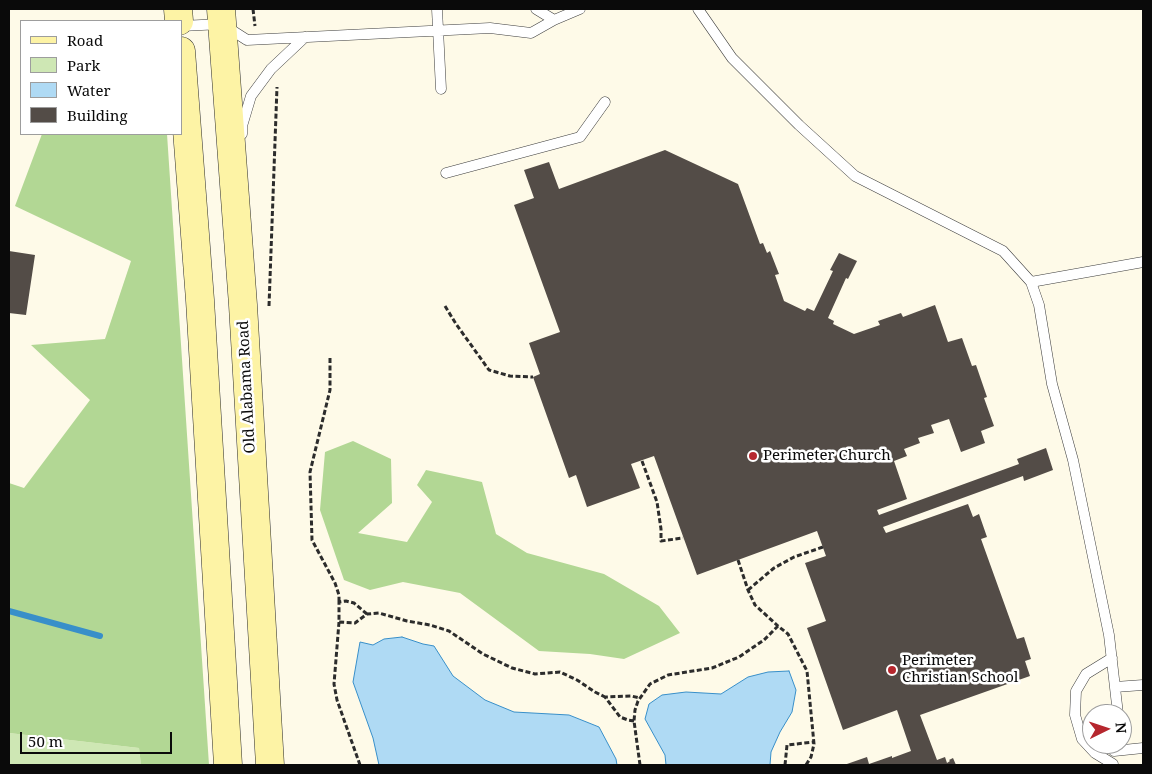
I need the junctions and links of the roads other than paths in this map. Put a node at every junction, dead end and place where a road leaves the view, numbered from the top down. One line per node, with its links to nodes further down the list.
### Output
1 (437, 9): 8 (lane)
2 (536, 9): 6 (lane)
3 (580, 9): 6 (lane)
4 (698, 9): 15 (lane)
5 (225, 16): 7 (lane); 9 (lane); 16 (main road, Old Alabama Road)
6 (554, 20): 8 (lane)
7 (182, 26)
8 (438, 31): 9 (lane); 11 (lane)
9 (306, 37): 16 (lane)
10 (182, 64): 21 (main road)
11 (441, 89)
12 (605, 102): 13 (lane)
13 (446, 173)
14 (1143, 262): 15 (lane)
15 (1031, 282): 17 (lane)
16 (243, 305): 22 (main road, Old Alabama Road)
17 (1112, 658): 19 (lane); 23 (lane)
18 (1143, 685): 19 (lane)
19 (1115, 687): 20 (lane)
20 (1117, 704)
21 (228, 765)
22 (270, 765)
23 (1113, 765)

